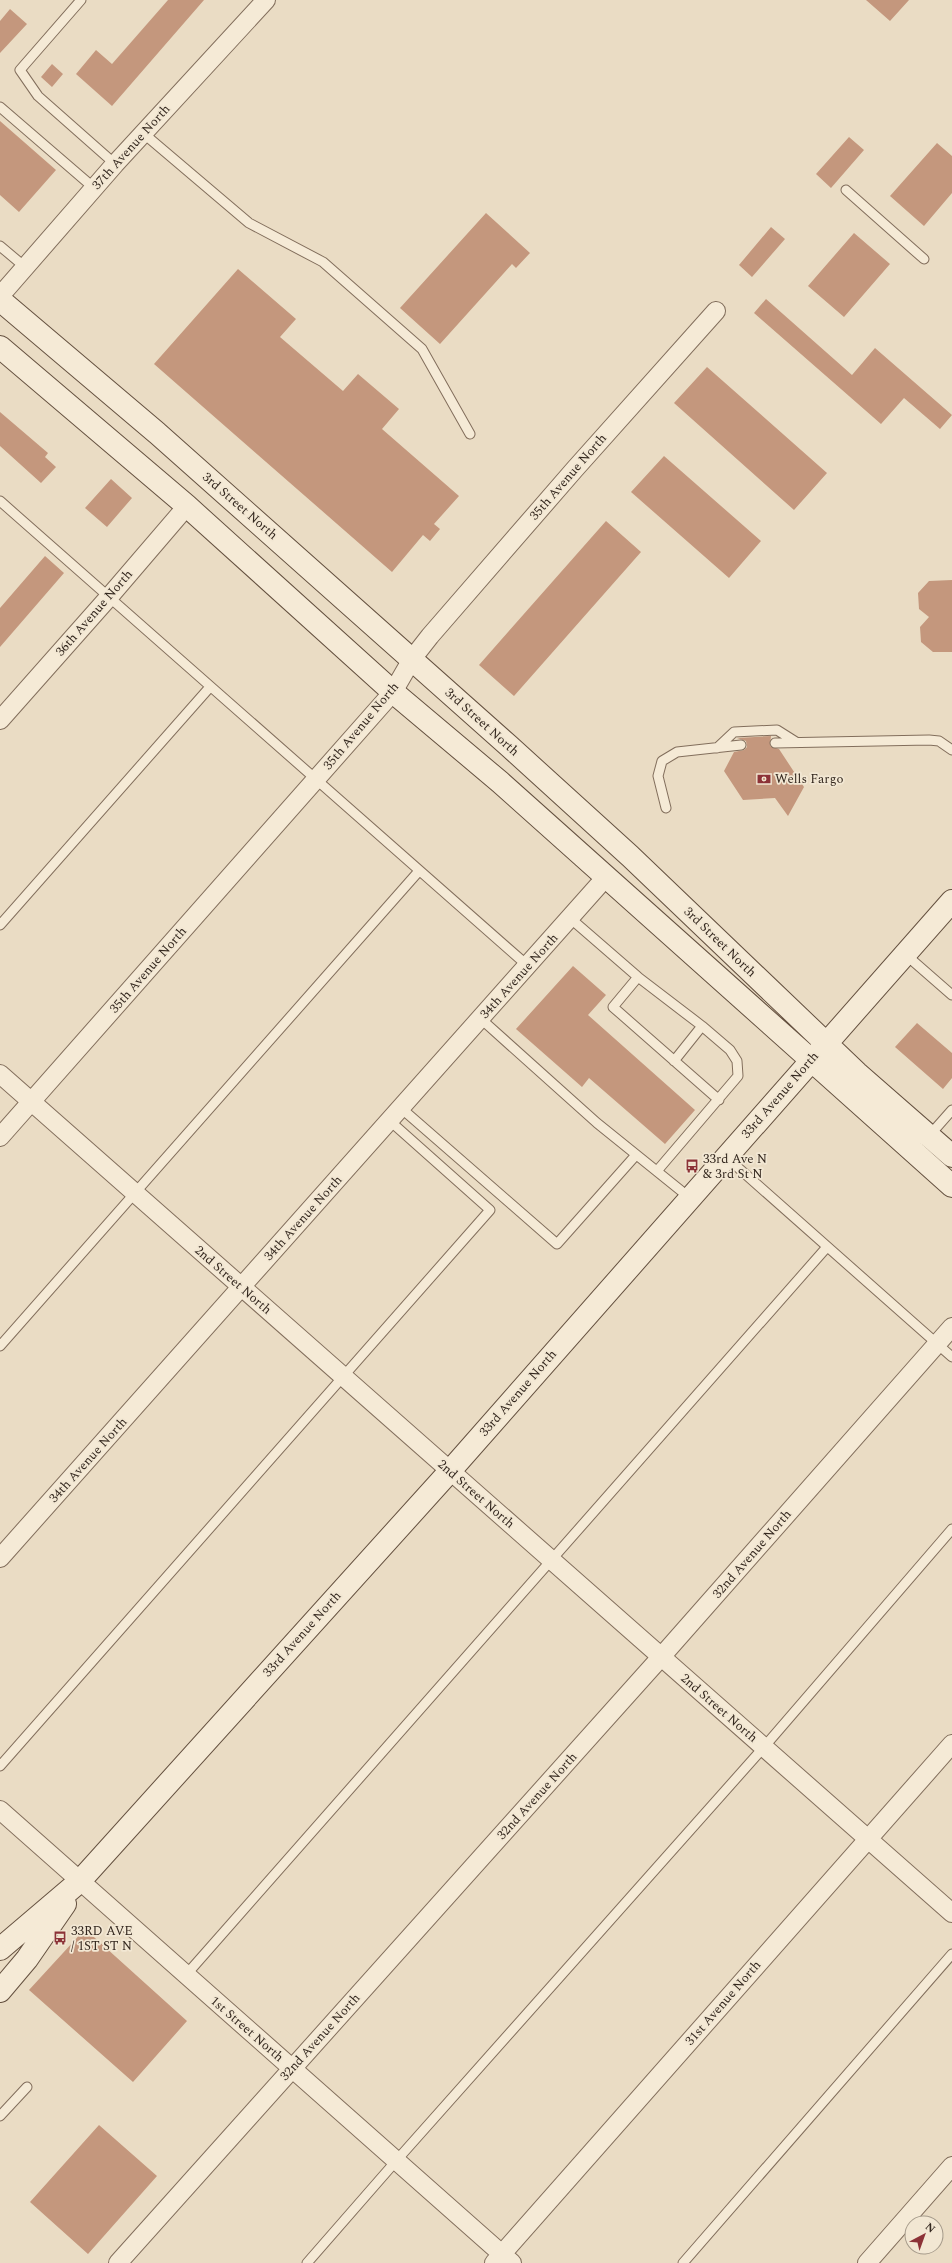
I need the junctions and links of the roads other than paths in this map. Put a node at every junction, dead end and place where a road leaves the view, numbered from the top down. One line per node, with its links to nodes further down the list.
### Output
1 (81, 0): 5 (lane)
2 (266, 0): 4 (street, 37th Avenue North)
3 (0, 107): 6 (lane)
4 (144, 133): 5 (street, 37th Avenue North); 15 (lane)
5 (115, 164): 6 (street, 37th Avenue North)
6 (94, 188): 10 (street, 37th Avenue North)
7 (846, 190): 9 (lane)
8 (0, 246): 10 (lane)
9 (924, 259)
10 (25, 267): 11 (street, 37th Avenue North)
11 (0, 296)
12 (0, 300): 19 (main road, 3rd Street North)
13 (716, 311): 19 (street, 35th Avenue North)
14 (0, 347): 17 (main road, 3rd Street North)
15 (470, 434)
16 (1, 503): 18 (lane)
17 (187, 506): 18 (street, 36th Avenue North); 21 (main road, 3rd Street North)
18 (109, 597): 20 (lane); 22 (street, 36th Avenue North)
19 (412, 659): 21 (street, 35th Avenue North); 41 (main road, 3rd Street North)
20 (210, 686): 28 (lane); 34 (lane)
21 (393, 692): 28 (street, 35th Avenue North); 31 (main road, 3rd Street North)
22 (0, 720)
23 (796, 742): 24 (lane); 26 (lane); 27 (lane)
24 (775, 743)
25 (741, 745): 26 (lane)
26 (717, 748): 29 (lane)
27 (952, 750)
28 (316, 779): 30 (lane); 45 (street, 35th Avenue North)
29 (666, 808)
30 (419, 871): 36 (lane); 55 (lane)
31 (606, 877): 33 (street, 34th Avenue North); 41 (main road, 3rd Street North)
32 (952, 901): 35 (main road, 33rd Avenue North)
33 (570, 918): 36 (street, 34th Avenue North); 37 (lane)
34 (0, 925)
35 (905, 954): 38 (lane); 41 (main road, 33rd Avenue North)
36 (528, 966): 39 (street, 34th Avenue North)
37 (638, 978): 40 (lane); 42 (lane)
38 (952, 995)
39 (481, 1019): 47 (street, 34th Avenue North); 50 (lane)
40 (702, 1026): 42 (lane); 44 (lane)
41 (819, 1051): 48 (main road, 3rd Street North); 52 (main road, 33rd Avenue North); 54 (main road, 3rd Street North)
42 (674, 1061): 44 (lane)
43 (0, 1074): 45 (street, 2nd Street North)
44 (719, 1100): 53 (lane)
45 (31, 1102): 49 (street, 35th Avenue North); 55 (street, 2nd Street North)
46 (952, 1110): 48 (lane)
47 (395, 1114): 50 (lane); 58 (street, 34th Avenue North); 63 (lane)
48 (929, 1136): 51 (main road, 3rd Street North)
49 (0, 1137)
50 (636, 1155): 53 (lane)
51 (952, 1156)
52 (726, 1157): 56 (main road, 33rd Avenue North); 57 (lane)
53 (657, 1172): 56 (lane)
54 (952, 1186)
55 (135, 1193): 58 (street, 2nd Street North); 61 (lane)
56 (690, 1198): 64 (main road, 33rd Avenue North)
57 (827, 1247): 60 (lane); 67 (lane)
58 (242, 1287): 63 (street, 2nd Street North); 66 (street, 34th Avenue North)
59 (952, 1327): 60 (street, 32nd Avenue North)
60 (937, 1344): 62 (lane); 68 (street, 32nd Avenue North)
61 (0, 1346)
62 (952, 1357)
63 (343, 1377): 64 (street, 2nd Street North); 71 (lane)
64 (450, 1470): 67 (street, 2nd Street North); 74 (main road, 33rd Avenue North)
65 (952, 1529): 70 (lane)
66 (0, 1558)
67 (551, 1560): 68 (street, 2nd Street North); 78 (lane)
68 (661, 1657): 70 (street, 2nd Street North); 80 (street, 32nd Avenue North)
69 (952, 1744): 73 (street, 31st Avenue North)
70 (764, 1748): 73 (street, 2nd Street North); 83 (lane)
71 (0, 1766)
72 (0, 1810): 74 (street, 1st Street North)
73 (868, 1839): 75 (street, 2nd Street North); 85 (street, 31st Avenue North)
74 (80, 1881): 76 (main road, 33rd Avenue North); 78 (street, 1st Street North); 79 (main road, 33rd Avenue North)
75 (952, 1913)
76 (0, 1949)
77 (952, 1954): 88 (lane)
78 (186, 1975): 80 (street, 1st Street North)
79 (0, 1991)
80 (292, 2069): 83 (street, 1st Street North); 86 (street, 32nd Avenue North)
81 (27, 2087): 82 (lane)
82 (0, 2116)
83 (396, 2161): 85 (street, 1st Street North); 87 (lane)
84 (952, 2166): 89 (street)
85 (503, 2260)
86 (118, 2263)
87 (308, 2263)
88 (683, 2263)
89 (867, 2263)

